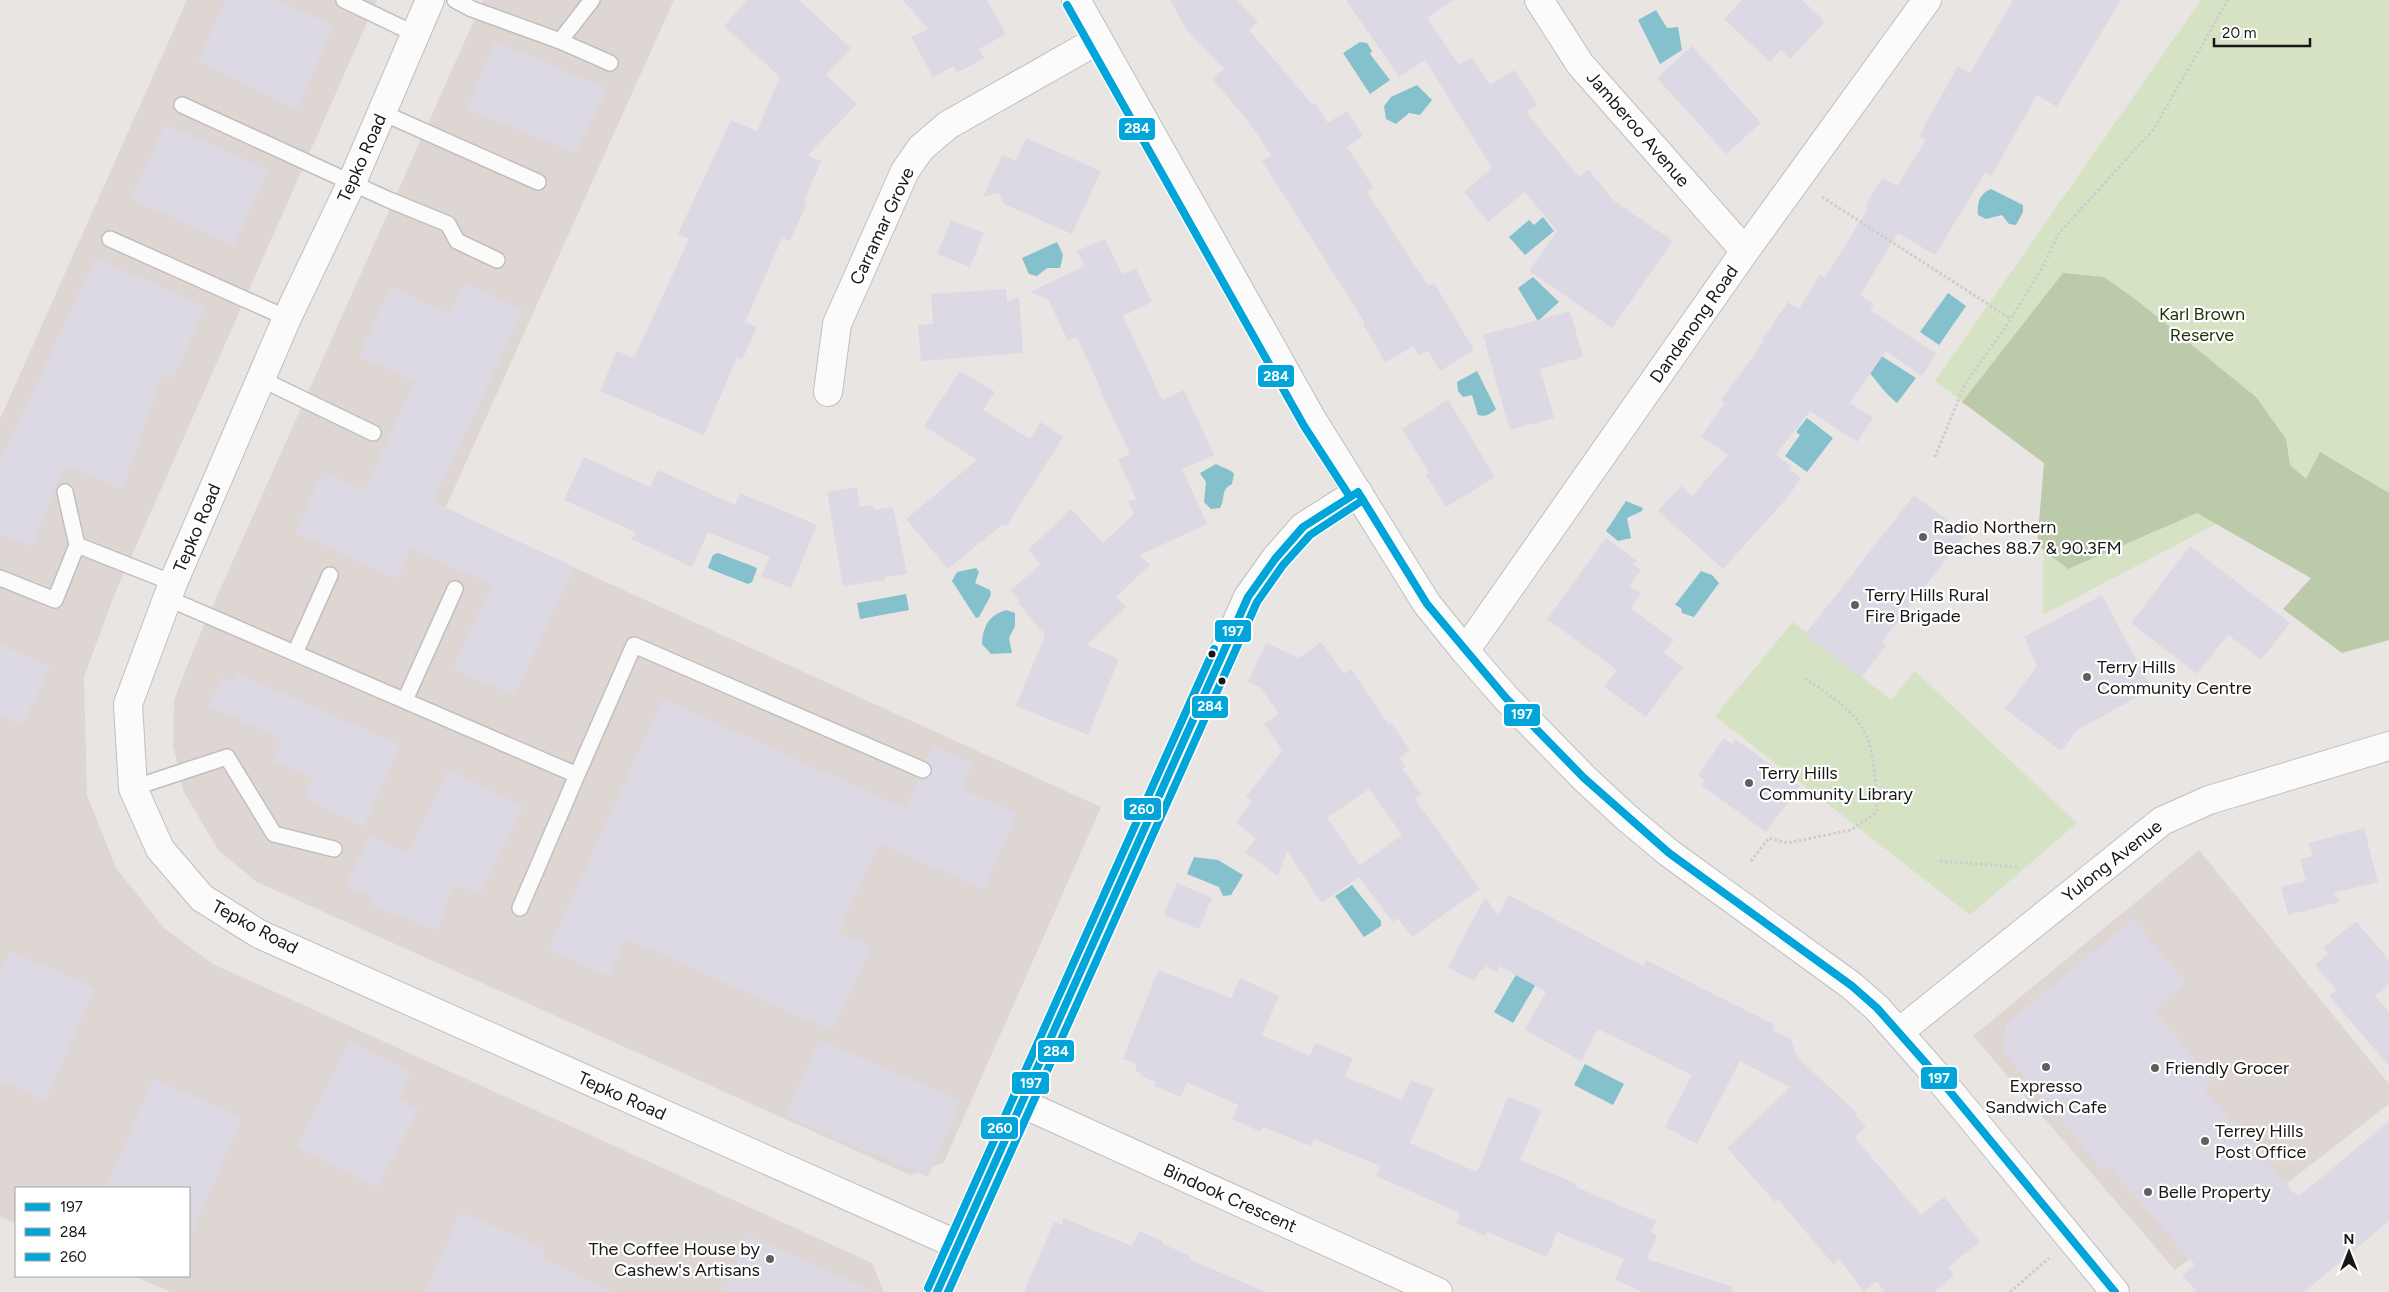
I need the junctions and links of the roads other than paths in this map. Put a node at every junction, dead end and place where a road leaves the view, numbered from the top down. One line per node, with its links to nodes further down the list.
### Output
1 (344, 0): 8 (lane)
2 (430, 0): 8 (street, Tepko Road)
3 (455, 0): 10 (lane)
4 (592, 0): 10 (lane)
5 (1076, 0): 9 (street)
6 (1539, 0): 17 (street, Jamberoo Avenue)
7 (1927, 0): 17 (street, Dandenong Road)
8 (415, 34): 13 (street, Tepko Road)
9 (1098, 40): 21 (street, Carramar Grove); 24 (street)
10 (560, 41): 11 (lane)
11 (610, 63)
12 (182, 105): 14 (lane)
13 (383, 113): 14 (street, Tepko Road); 15 (lane)
14 (352, 182): 18 (lane); 19 (street, Tepko Road)
15 (538, 182)
16 (110, 239): 19 (lane)
17 (1745, 252): 30 (street, Dandenong Road)
18 (497, 260)
19 (287, 318): 20 (street, Tepko Road)
20 (261, 379): 22 (lane); 29 (street, Tepko Road)
21 (828, 392)
22 (373, 433)
23 (65, 492): 25 (lane)
24 (1358, 492): 30 (street); 40 (street)
25 (77, 545): 27 (lane); 29 (lane)
26 (330, 575): 31 (lane)
27 (0, 578)
28 (455, 588): 32 (lane)
29 (170, 590): 31 (lane); 36 (street, Tepko Road)
30 (1465, 651): 39 (street)
31 (295, 653): 32 (lane)
32 (405, 700): 35 (lane)
33 (2389, 746): 39 (street, Yulong Avenue)
34 (923, 770): 35 (lane)
35 (577, 775): 38 (lane)
36 (133, 788): 37 (lane); 41 (street, Tepko Road)
37 (334, 849)
38 (520, 908)
39 (1899, 1032): 44 (street)
40 (1021, 1103): 41 (street); 43 (street, Bindook Crescent)
41 (958, 1246): 42 (street)
42 (937, 1292)
43 (1438, 1292)
44 (2115, 1292)

